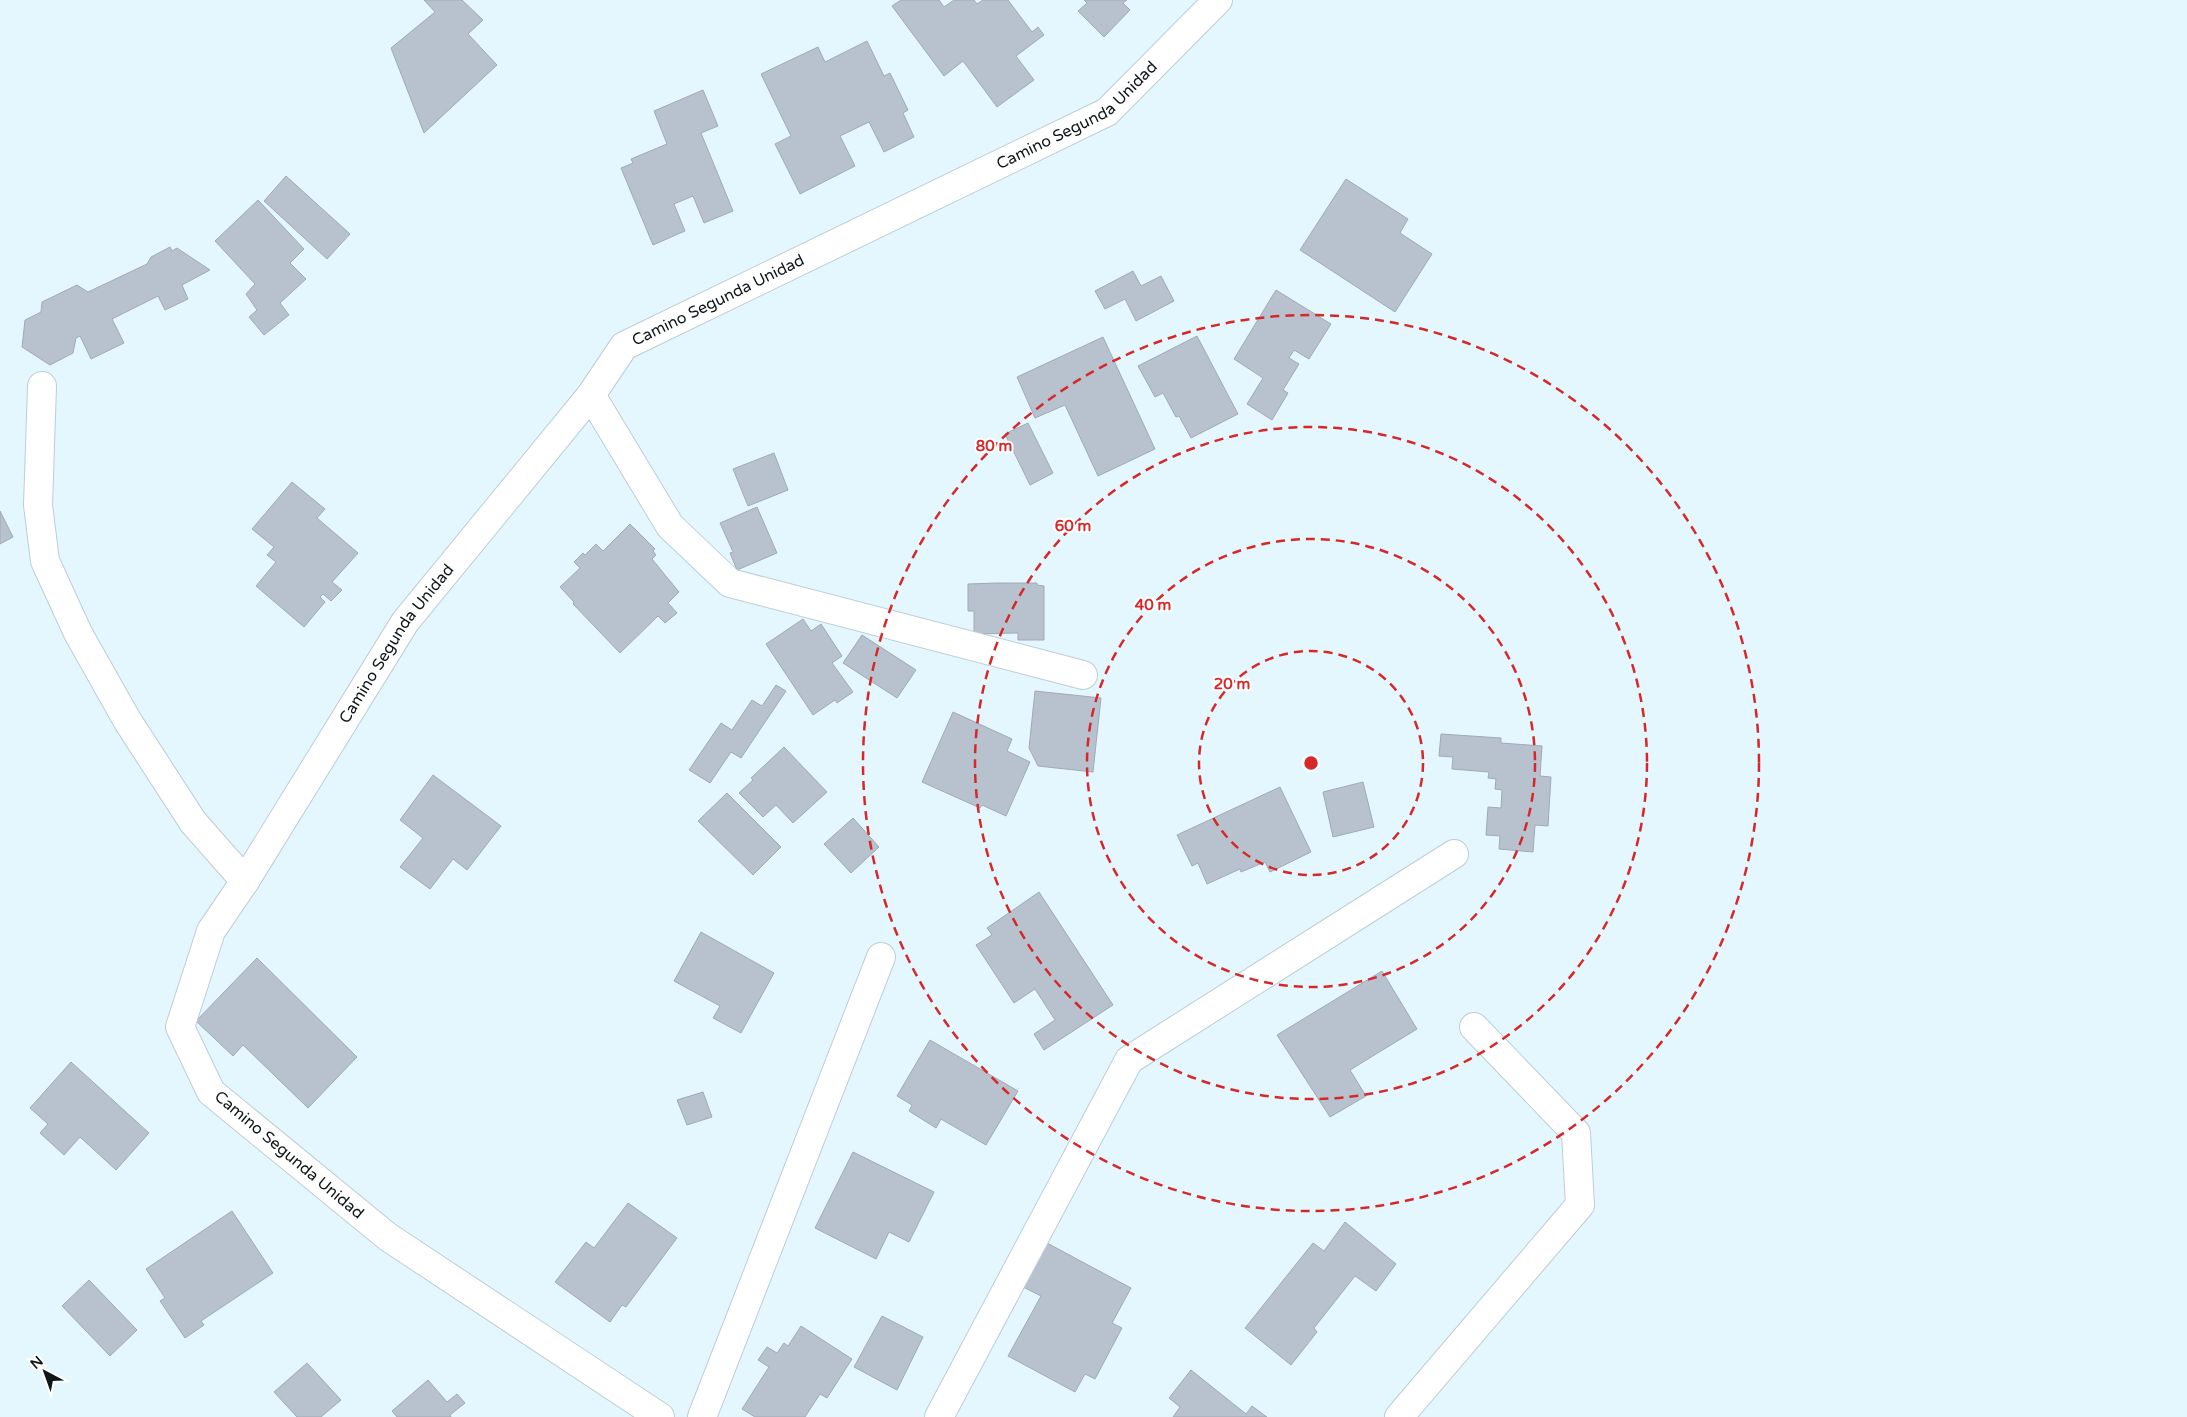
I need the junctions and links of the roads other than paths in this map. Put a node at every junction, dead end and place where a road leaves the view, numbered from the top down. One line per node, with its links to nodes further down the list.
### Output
1 (1218, 0): 3 (street, Camino Segunda Unidad)
2 (42, 386): 6 (street)
3 (591, 395): 4 (street); 6 (street, Camino Segunda Unidad)
4 (1083, 674)
5 (1454, 854): 11 (street)
6 (245, 881): 9 (street, Camino Segunda Unidad)
7 (881, 957): 10 (street)
8 (1474, 1027): 12 (street)
9 (660, 1417)
10 (702, 1417)
11 (939, 1417)
12 (1399, 1417)

